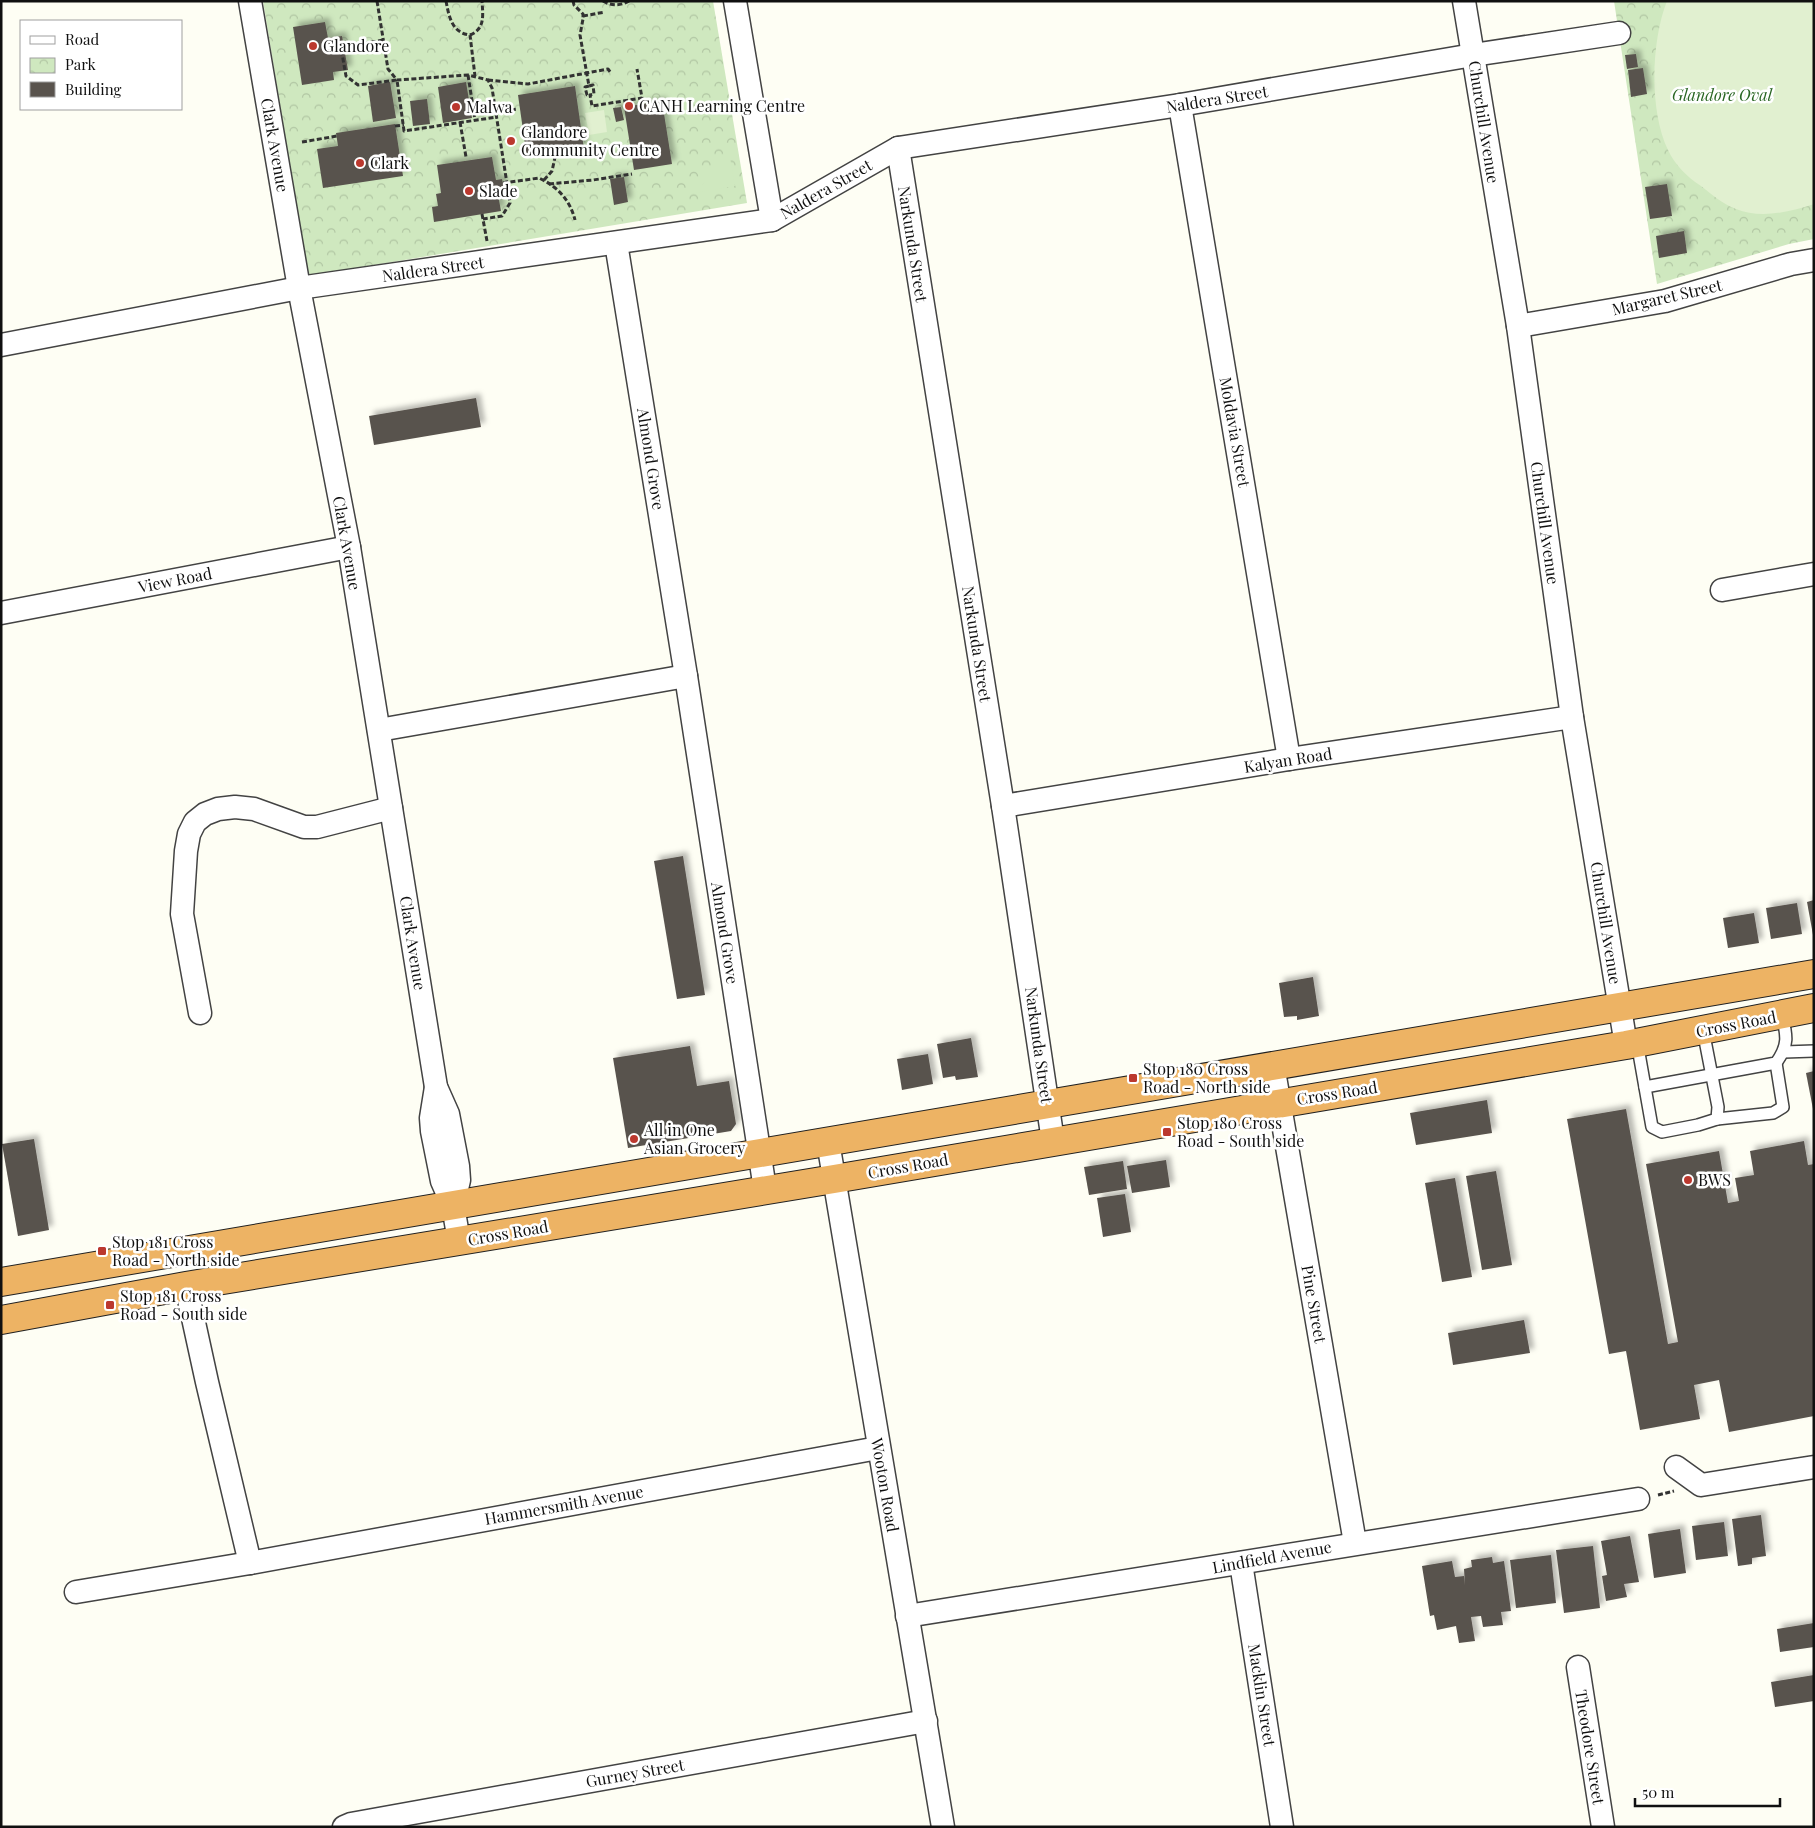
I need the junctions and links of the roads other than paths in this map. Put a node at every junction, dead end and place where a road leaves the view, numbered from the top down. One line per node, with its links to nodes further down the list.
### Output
1 (250, 1): 11 (street, Clark Avenue)
2 (736, 1): 8 (street)
3 (1464, 1): 5 (street, Churchill Avenue)
4 (1619, 33): 5 (street, Naldera Street)
5 (1473, 56): 6 (street, Naldera Street); 12 (street, Churchill Avenue)
6 (1180, 105): 7 (street, Naldera Street); 21 (street, Moldavia Street)
7 (898, 148): 8 (street, Naldera Street); 22 (street, Narkunda Street)
8 (772, 220): 9 (street, Naldera Street)
9 (616, 243): 11 (street, Naldera Street); 18 (street, Almond Grove)
10 (1814, 260): 12 (street, Margaret Street)
11 (299, 288): 13 (street, Naldera Street); 14 (street, Clark Avenue)
12 (1518, 326): 19 (street, Churchill Avenue)
13 (2, 338)
14 (349, 547): 17 (street, View Road); 20 (street, Clark Avenue)
15 (1814, 574): 16 (street)
16 (1722, 590)
17 (1, 613)
18 (686, 676): 20 (street); 42 (street, Almond Grove)
19 (1572, 717): 21 (street, Kalyan Road); 25 (street, Churchill Avenue)
20 (379, 730): 23 (street, Clark Avenue)
21 (1289, 759): 22 (street, Kalyan Road)
22 (1003, 806): 38 (street, Narkunda Street)
23 (391, 808): 27 (street); 45 (street, Clark Avenue)
24 (1814, 974): 25 (highway)
25 (1620, 1007): 30 (street, Churchill Avenue); 34 (highway)
26 (1814, 1008): 28 (highway, Cross Road)
27 (200, 1013)
28 (1782, 1014): 29 (highway, Cross Road); 32 (lane)
29 (1702, 1030): 30 (highway, Cross Road); 35 (lane)
30 (1631, 1044): 36 (lane); 37 (highway, Cross Road)
31 (1814, 1051): 32 (lane)
32 (1784, 1052): 33 (lane)
33 (1776, 1063): 35 (lane); 39 (lane)
34 (1273, 1065): 37 (street, Pine Street); 38 (highway)
35 (1712, 1074): 36 (lane); 39 (lane)
36 (1645, 1087): 39 (lane)
37 (1280, 1102): 40 (highway, Cross Road); 54 (street, Pine Street)
38 (1048, 1106): 40 (street, Narkunda Street); 41 (highway)
39 (1717, 1120)
40 (1053, 1141): 43 (highway, Cross Road)
41 (828, 1142): 42 (highway); 43 (street, Wooton Road)
42 (760, 1153): 44 (street, Almond Grove); 45 (highway)
43 (834, 1178): 44 (highway, Cross Road); 50 (street, Wooton Road)
44 (765, 1189): 46 (highway, Cross Road)
45 (453, 1206): 46 (street, Clark Avenue); 47 (highway)
46 (459, 1241): 48 (highway, Cross Road)
47 (1, 1282)
48 (186, 1286): 49 (highway, Cross Road); 55 (street)
49 (1, 1320)
50 (878, 1448): 55 (street, Hammersmith Avenue); 58 (street, Wooton Road)
51 (1676, 1467): 52 (street)
52 (1814, 1467)
53 (1638, 1499): 54 (street, Lindfield Avenue)
54 (1355, 1543): 56 (street, Lindfield Avenue)
55 (250, 1563): 57 (street, Hammersmith Avenue)
56 (1241, 1563): 58 (street, Lindfield Avenue); 63 (street, Macklin Street)
57 (76, 1592)
58 (907, 1616): 60 (street, Wooton Road)
59 (1578, 1667): 64 (street, Theodore Street)
60 (926, 1721): 61 (street, Gurney Street); 62 (street, Wooton Road)
61 (344, 1827)
62 (943, 1827)
63 (1282, 1827)
64 (1603, 1827)

